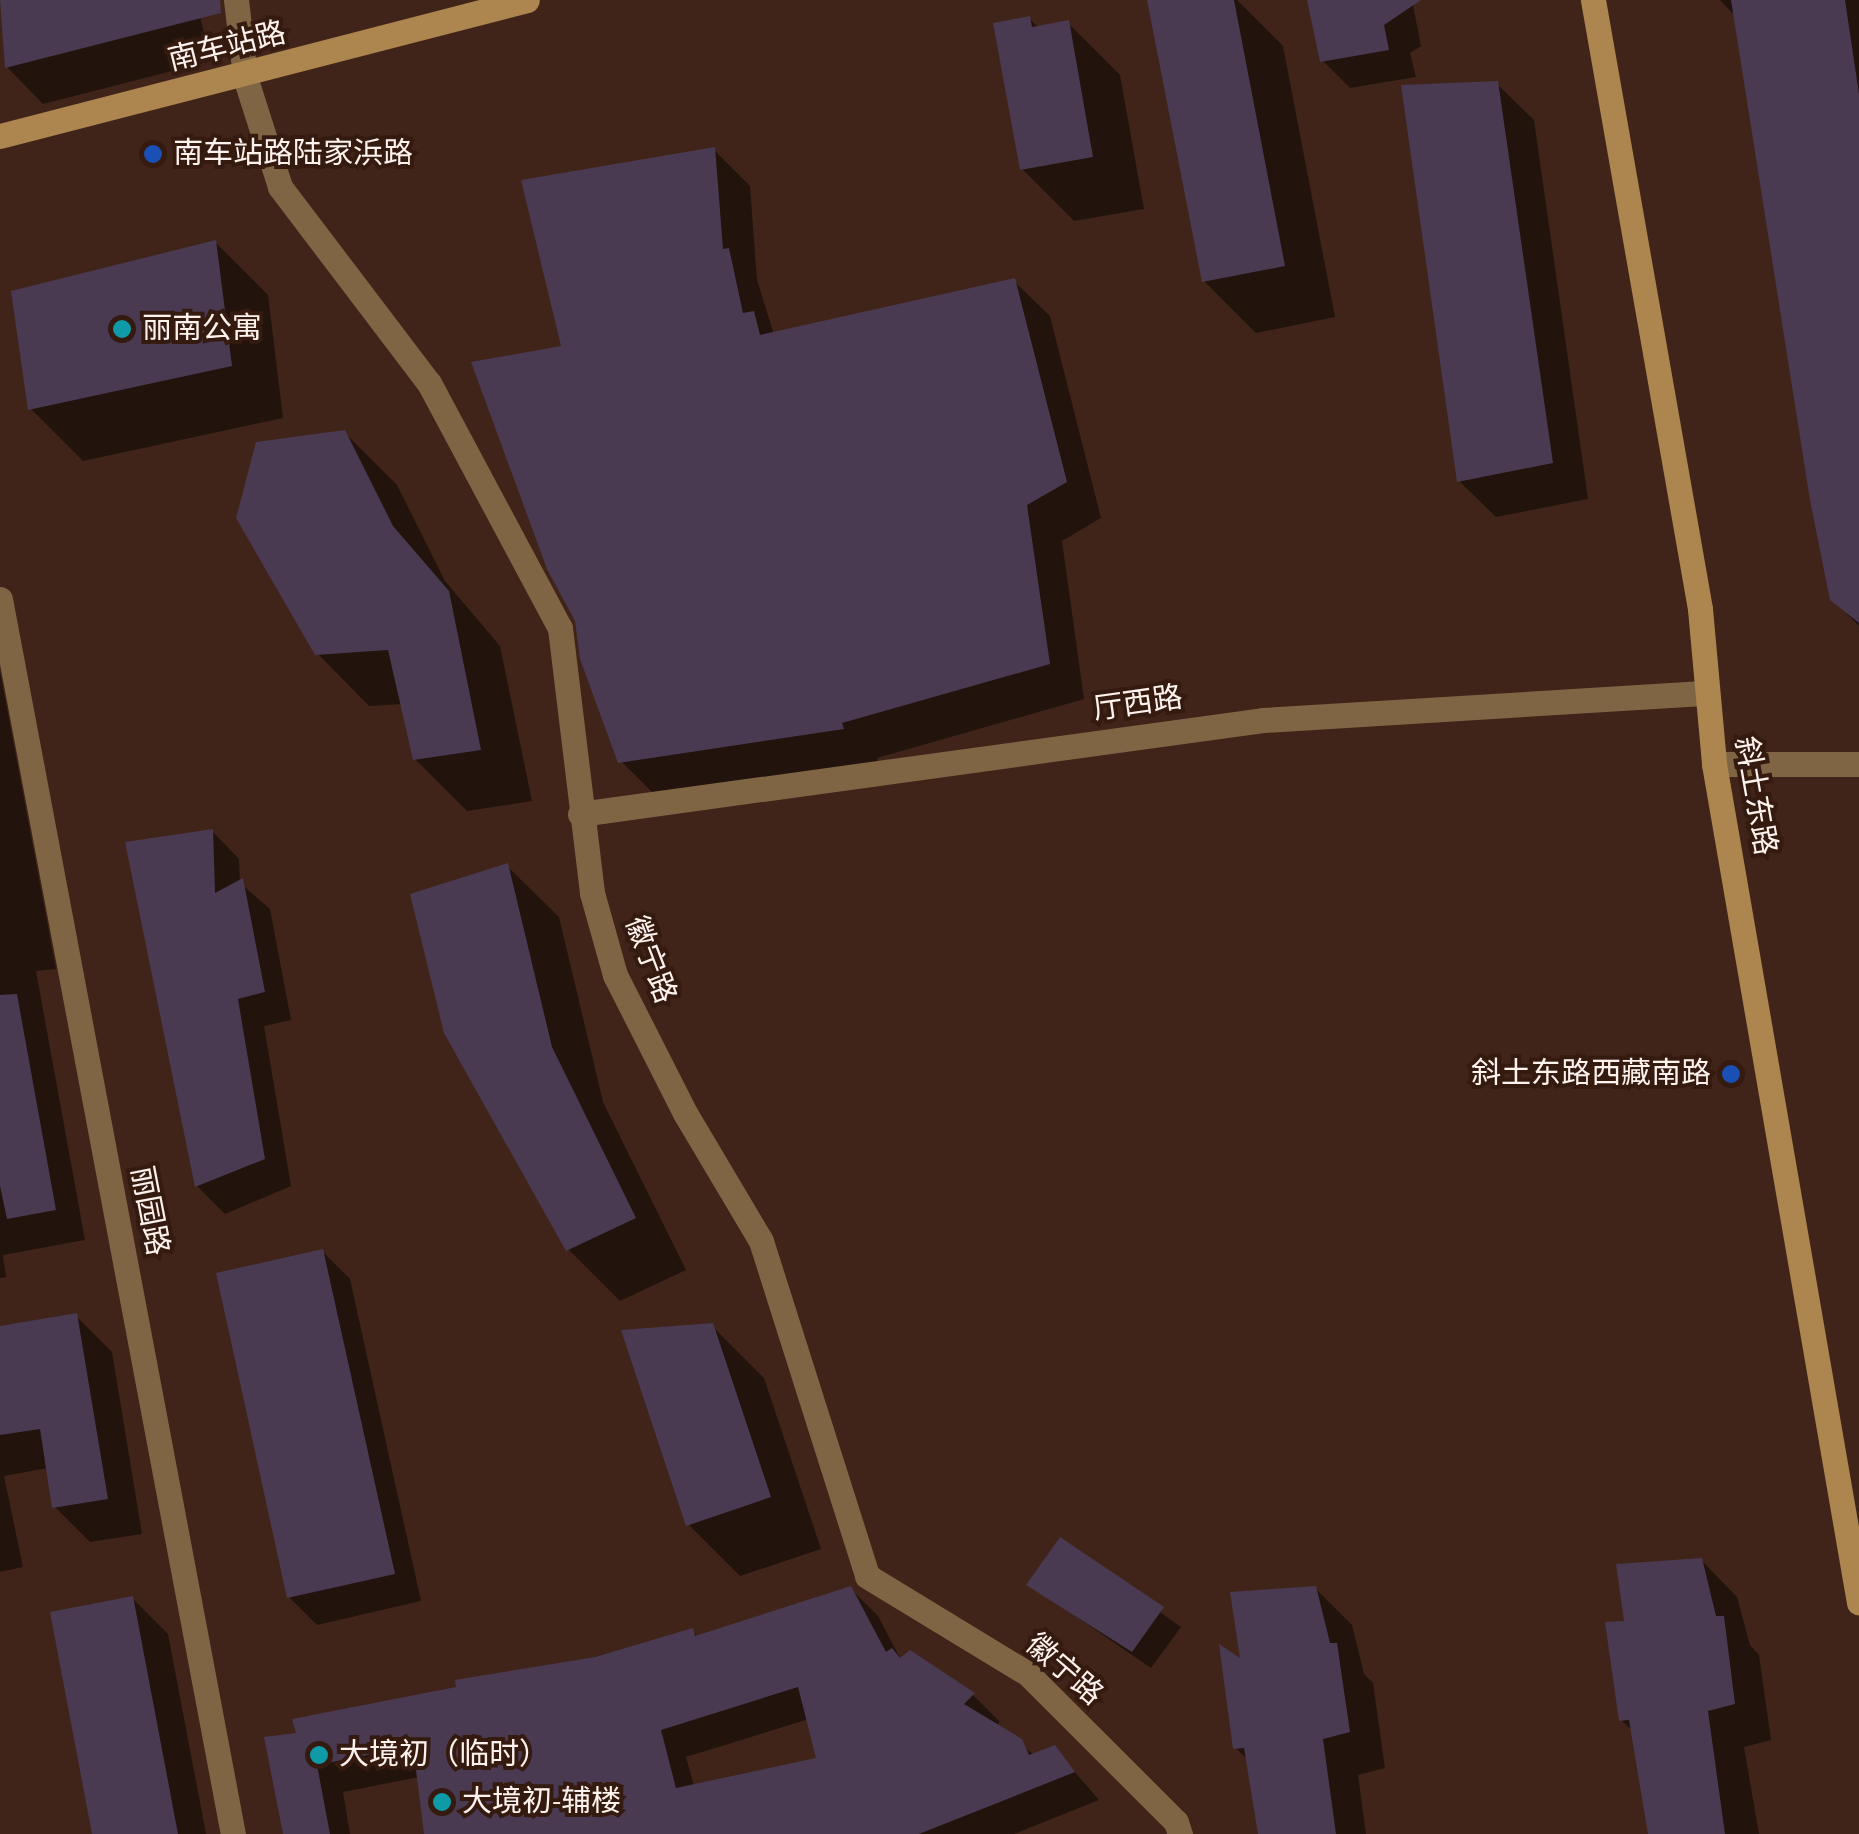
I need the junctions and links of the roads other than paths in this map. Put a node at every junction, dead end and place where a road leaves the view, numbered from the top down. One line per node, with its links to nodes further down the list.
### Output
1 (236, 0): 4 (street, 徽宁路)
2 (527, 0): 4 (street, 南车站路)
3 (1594, 0): 7 (street, 斜土东路)
4 (245, 77): 5 (street, 南车站路); 10 (street, 徽宁路)
5 (0, 136)
6 (0, 600): 12 (street, 丽园路)
7 (1707, 693): 8 (street, 斜土东路); 10 (street, 厅西路)
8 (1714, 764): 9 (street); 11 (street, 斜土东路)
9 (1859, 764)
10 (580, 814): 13 (street, 徽宁路)
11 (1859, 1603)
12 (233, 1834)
13 (1180, 1834)

